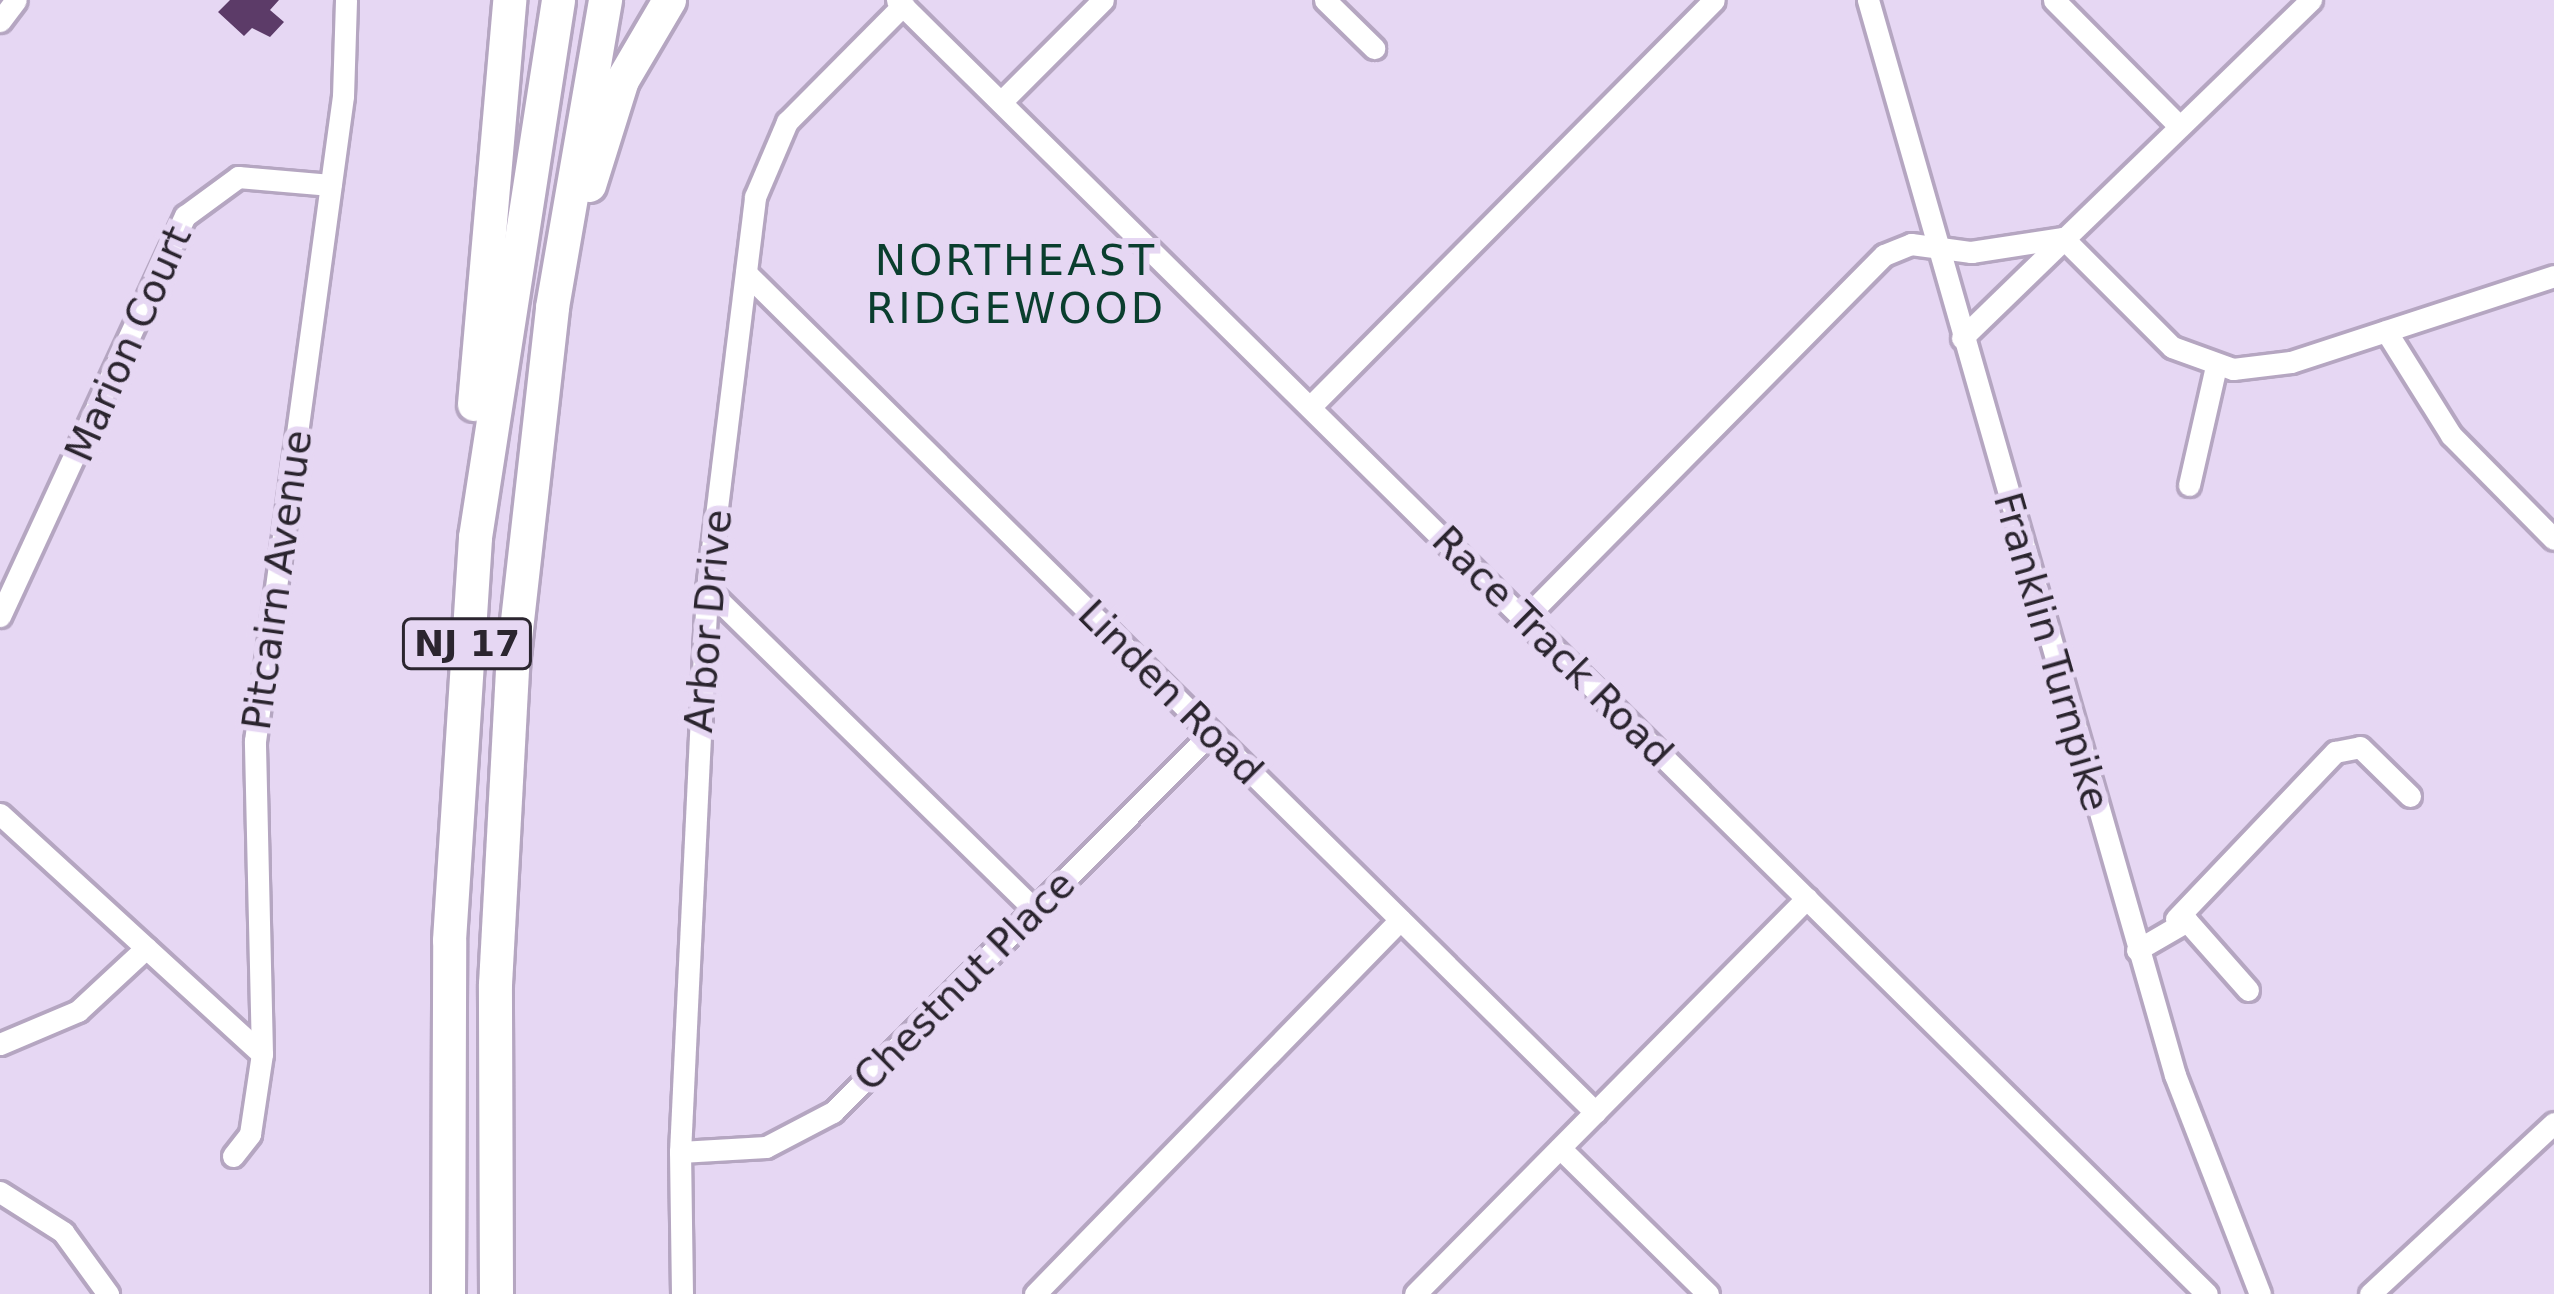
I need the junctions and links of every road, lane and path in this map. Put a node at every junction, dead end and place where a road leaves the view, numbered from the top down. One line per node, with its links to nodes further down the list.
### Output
1 (16, 0): 14 (street)
2 (346, 0): 18 (street, Pitcairn Avenue)
3 (509, 0): 29 (highway)
4 (557, 0): 29 (highway, NJ 17)
5 (605, 0): 23 (highway, NJ 17)
6 (669, 0): 23 (highway)
7 (1103, 0): 16 (street)
8 (1325, 0): 15 (street)
9 (1714, 0): 27 (street)
10 (1868, 0): 20 (street, Franklin Turnpike)
11 (2054, 0): 17 (street)
12 (2311, 0): 17 (street)
13 (900, 3): 16 (street, Race Track Road); 21 (street, Arbor Drive)
14 (0, 21)
15 (1374, 48)
16 (1001, 102): 27 (street, Race Track Road)
17 (2179, 126): 19 (street)
18 (331, 184): 32 (street, Marion Court); 45 (street, Pitcairn Avenue)
19 (2063, 238): 20 (street); 25 (street); 26 (street)
20 (1936, 248): 25 (street, Franklin Turnpike); 33 (street)
21 (746, 273): 31 (street, Arbor Drive); 34 (street, Linden Road)
22 (2554, 276): 24 (street)
23 (552, 307): 54 (highway, NJ 17)
24 (2386, 331): 26 (street); 30 (street)
25 (1962, 338): 42 (street, Franklin Turnpike)
26 (2216, 366): 28 (street)
27 (1310, 406): 33 (street, Race Track Road)
28 (2189, 485)
29 (475, 537): 53 (highway, NJ 17)
30 (2554, 539)
31 (707, 590): 38 (street); 49 (street, Arbor Drive)
32 (0, 616)
33 (1524, 619): 37 (street, Race Track Road)
34 (1211, 733): 38 (street, Chestnut Place); 40 (street, Linden Road)
35 (2410, 796): 39 (street)
36 (0, 814): 41 (street)
37 (1807, 898): 46 (street); 59 (street, Race Track Road)
38 (1036, 910): 49 (street, Chestnut Place)
39 (2176, 919): 42 (street); 43 (street)
40 (1400, 920): 46 (street, Linden Road); 56 (street)
41 (146, 948): 44 (street); 45 (street)
42 (2137, 950): 60 (street, Franklin Turnpike)
43 (2248, 990)
44 (0, 1044)
45 (262, 1054): 50 (street, Pitcairn Avenue)
46 (1594, 1112): 48 (street)
47 (2554, 1124): 61 (street)
48 (1559, 1148): 57 (street); 58 (street)
49 (680, 1152): 55 (street, Arbor Drive)
50 (232, 1156)
51 (0, 1192): 52 (street)
52 (108, 1294)
53 (448, 1294)
54 (496, 1294)
55 (682, 1294)
56 (1035, 1294)
57 (1415, 1294)
58 (1708, 1294)
59 (2207, 1294)
60 (2260, 1294)
61 (2370, 1294)

